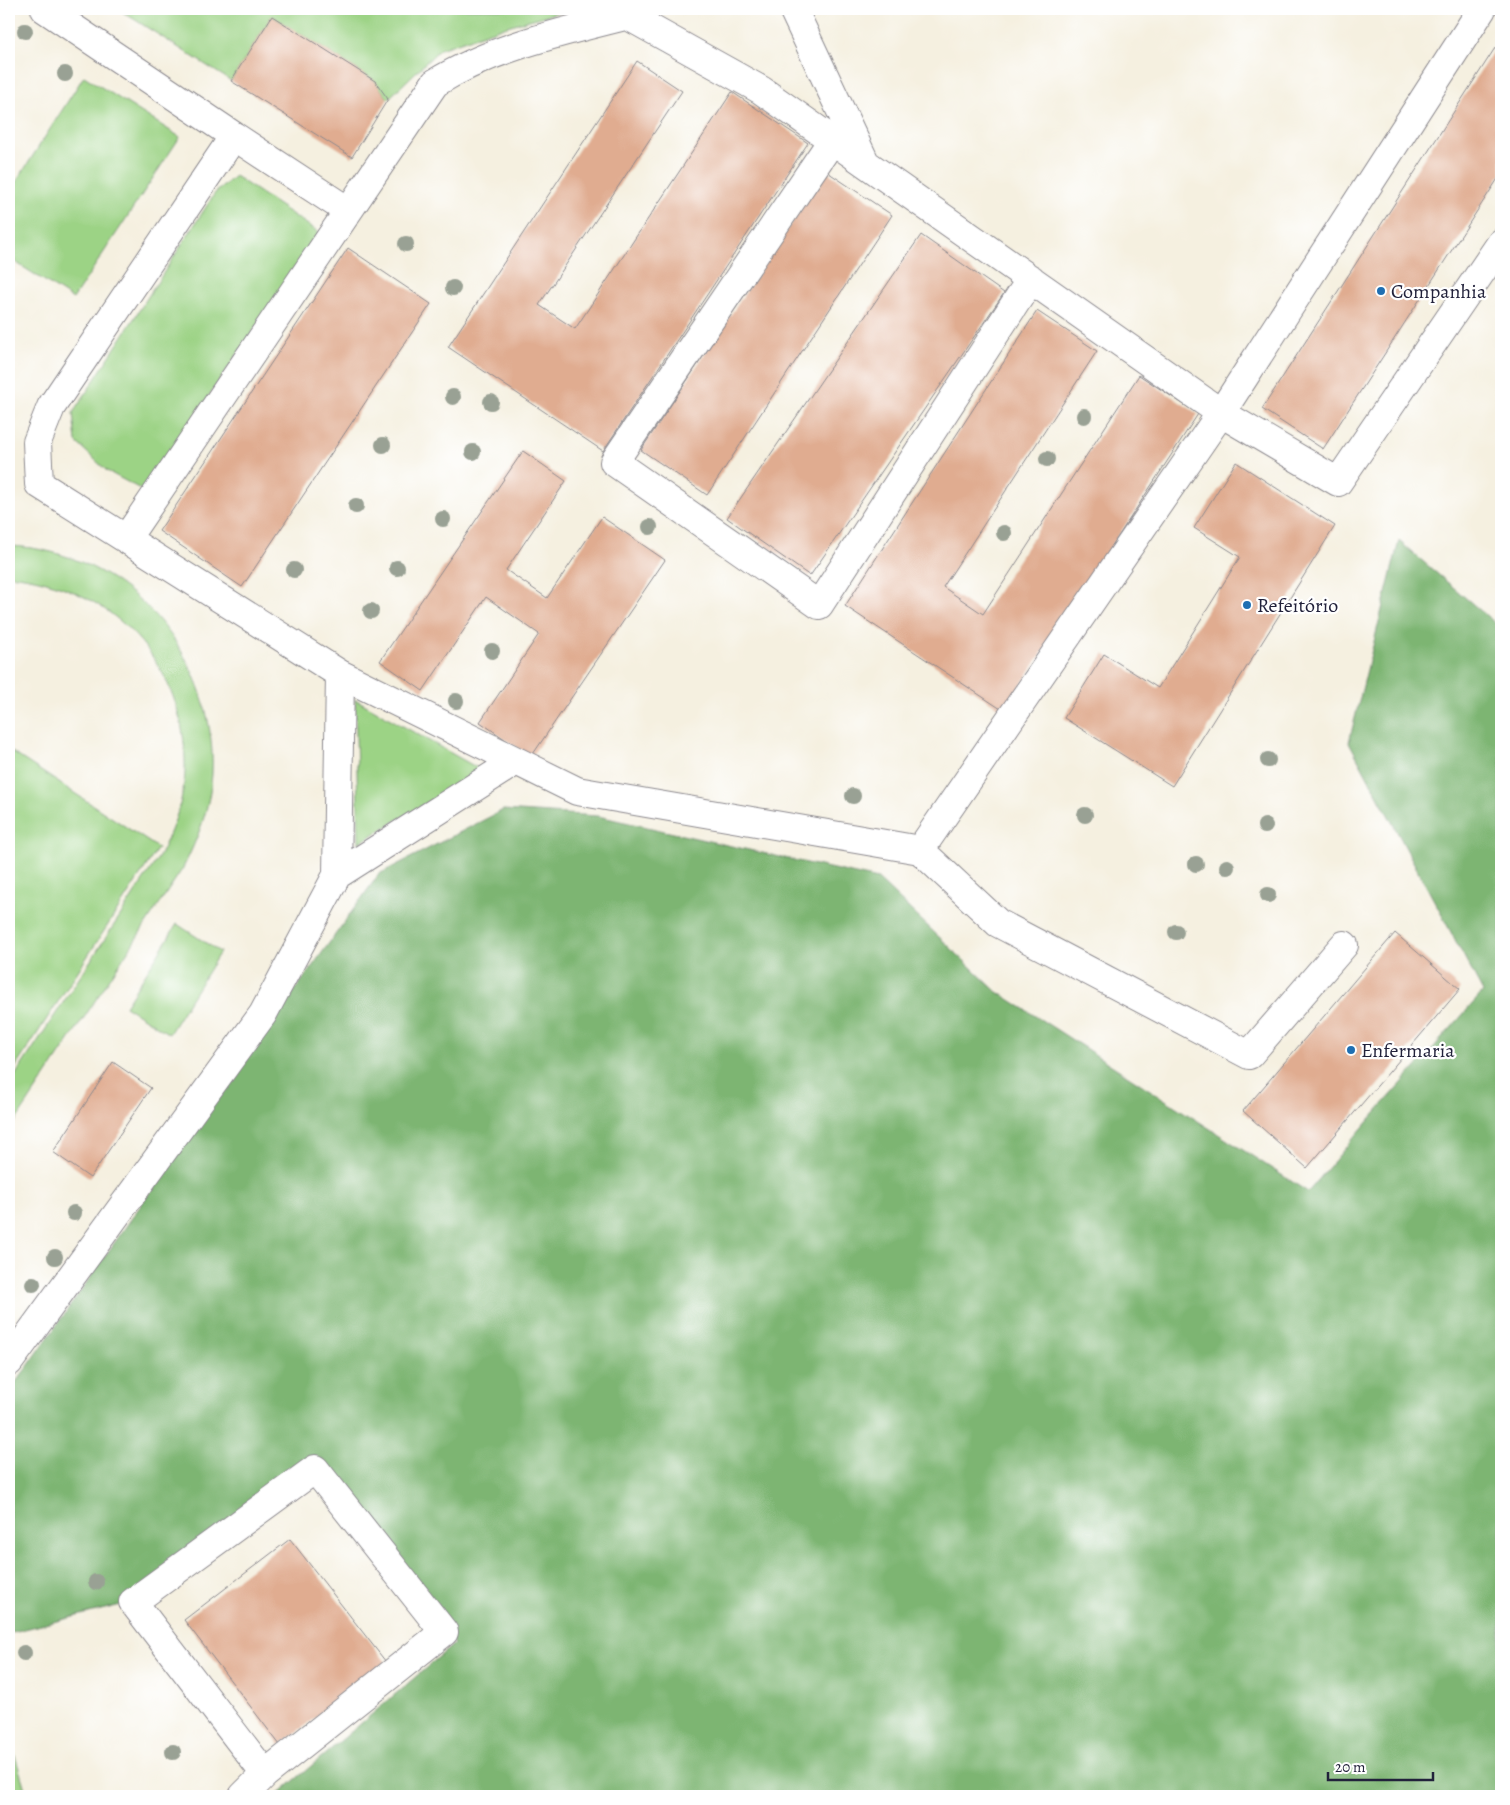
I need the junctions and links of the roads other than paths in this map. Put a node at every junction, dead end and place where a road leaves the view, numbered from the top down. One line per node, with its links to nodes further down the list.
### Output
1 (44, 9): 6 (lane)
2 (654, 9): 5 (lane)
3 (793, 9): 8 (lane)
4 (1482, 9): 12 (lane)
5 (628, 16): 7 (lane); 9 (lane)
6 (234, 136): 9 (lane); 13 (lane)
7 (833, 139): 8 (lane); 11 (lane)
8 (864, 162): 11 (lane)
9 (348, 211): 13 (lane)
10 (1501, 244): 12 (lane)
11 (1031, 278): 12 (lane)
12 (1221, 413): 16 (lane)
13 (126, 539): 14 (lane)
14 (340, 674): 15 (lane); 17 (lane)
15 (516, 761): 16 (lane); 17 (lane)
16 (920, 850): 18 (lane)
17 (337, 875): 19 (lane)
18 (1344, 945)
19 (9, 1362)
20 (264, 1774): 20 (lane); 21 (lane)
21 (243, 1796)

